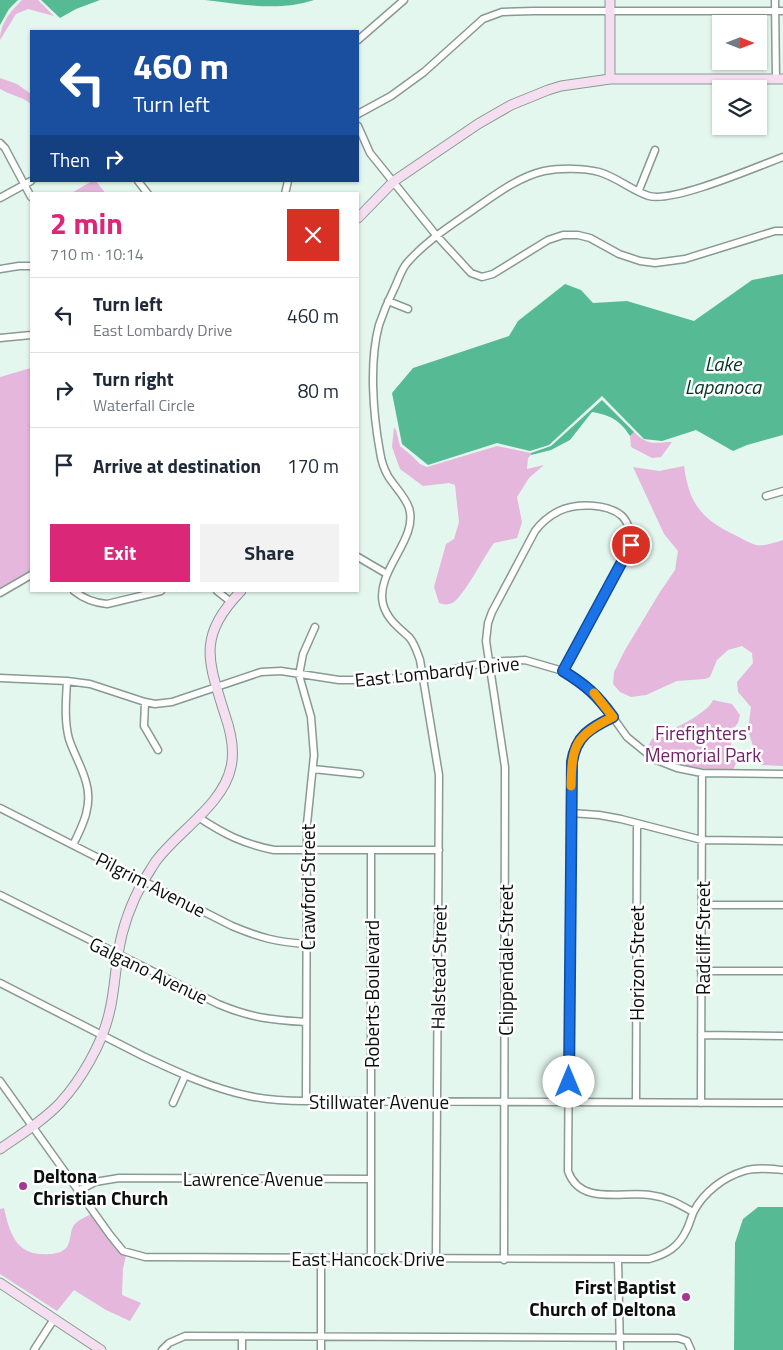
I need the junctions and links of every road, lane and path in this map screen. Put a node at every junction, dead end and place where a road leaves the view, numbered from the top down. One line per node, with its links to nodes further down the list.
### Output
1 (404, 0): 7 (street)
2 (610, 0): 5 (street)
3 (775, 0): 6 (street)
4 (783, 10): 6 (street)
5 (610, 11): 6 (street); 8 (street); 10 (street)
6 (775, 11): 9 (street)
7 (359, 39)
8 (610, 79): 9 (street); 15 (street)
9 (779, 79)
10 (359, 113)
11 (359, 128): 15 (street)
12 (0, 143): 18 (street)
13 (655, 150): 19 (street)
14 (783, 157): 19 (street, Halstead Street)
15 (394, 181): 23 (street); 25 (street)
16 (30, 182): 18 (street)
17 (139, 182): 20 (street)
18 (24, 185): 21 (street); 22 (street)
19 (639, 190): 25 (street, Halstead Street)
20 (146, 192)
21 (30, 195)
22 (0, 198)
23 (359, 217)
24 (783, 231): 25 (street)
25 (436, 235): 28 (street, Halstead Street)
26 (30, 266): 27 (street)
27 (0, 269)
28 (388, 301): 29 (street); 35 (street, Halstead Street)
29 (408, 309)
30 (30, 334): 31 (street)
31 (0, 338)
32 (783, 491): 33 (street)
33 (766, 496)
34 (359, 558): 35 (street)
35 (387, 574): 47 (street, Halstead Street)
36 (30, 576): 41 (street)
37 (75, 592): 38 (street)
38 (157, 592)
39 (218, 592): 42 (street)
40 (240, 592): 42 (street)
41 (0, 593)
42 (231, 602): 50 (street)
43 (315, 628): 46 (street)
44 (488, 662): 45 (street, East Lombardy Drive); 45 (street, Chippendale Street); 47 (street, East Lombardy Drive); 85 (street, Chippendale Street)
45 (563, 671): 52 (street, East Lombardy Drive)
46 (299, 675): 47 (street, East Lombardy Drive); 50 (street, East Lombardy Drive); 54 (street, Crawford Street)
47 (422, 676): 67 (street, Halstead Street)
48 (0, 678): 49 (street, East Lombardy Drive)
49 (67, 681): 51 (street, East Lombardy Drive); 64 (street)
50 (216, 686): 51 (street, East Lombardy Drive); 60 (street)
51 (145, 702): 53 (street)
52 (613, 717): 55 (street, East Lombardy Drive); 59 (street)
53 (158, 750)
54 (313, 769): 56 (street); 65 (street, Crawford Street)
55 (702, 773): 57 (street, East Lombardy Drive); 62 (street, Radcliff Street)
56 (360, 774)
57 (783, 774)
58 (0, 808): 64 (street, Pilgrim Avenue)
59 (571, 814): 61 (street); 87 (street)
60 (198, 817): 65 (street); 68 (street)
61 (637, 824): 62 (street); 88 (street, Horizon Street)
62 (702, 840): 63 (street); 70 (street, Radcliff Street)
63 (783, 841)
64 (73, 845): 68 (street, Pilgrim Avenue)
65 (307, 850): 66 (street); 72 (street, Crawford Street)
66 (371, 850): 67 (street); 84 (street, Roberts Boulevard)
67 (439, 850): 86 (street, Halstead Street)
68 (144, 881): 72 (street, Pilgrim Avenue); 73 (street)
69 (0, 895): 73 (street, Galgano Avenue)
70 (702, 904): 71 (street); 74 (street, Radcliff Street)
71 (783, 905)
72 (307, 944): 77 (street, Crawford Street)
73 (118, 955): 77 (street, Galgano Avenue); 79 (street)
74 (701, 971): 75 (street); 78 (street, Radcliff Street)
75 (783, 971)
76 (0, 983): 79 (street, Stillwater Avenue)
77 (306, 1022): 83 (street, Crawford Street)
78 (701, 1035): 80 (street); 90 (street, Radcliff Street)
79 (102, 1036): 81 (street, Stillwater Avenue); 92 (street)
80 (783, 1036)
81 (185, 1076): 83 (street, Stillwater Avenue); 89 (street)
82 (0, 1082): 92 (street, East Hancock Drive)
83 (306, 1101): 84 (street, Stillwater Avenue)
84 (371, 1101): 86 (street, Stillwater Avenue); 95 (street, Roberts Boulevard)
85 (504, 1101): 86 (street, Stillwater Avenue); 87 (street, Stillwater Avenue); 101 (street, Chippendale Street)
86 (436, 1102): 100 (street, Halstead Street)
87 (569, 1102): 88 (street, Stillwater Avenue); 97 (street)
88 (636, 1102): 90 (street, Stillwater Avenue)
89 (173, 1103)
90 (701, 1103): 91 (street, Stillwater Avenue)
91 (783, 1103)
92 (32, 1126): 93 (street); 96 (street, East Hancock Drive)
93 (0, 1149)
94 (783, 1170): 97 (street, East Hancock Drive)
95 (371, 1179): 96 (street, Lawrence Avenue); 99 (street, Roberts Boulevard)
96 (78, 1191): 98 (street, East Hancock Drive)
97 (693, 1212): 102 (street, East Hancock Drive)
98 (321, 1258): 99 (street, East Hancock Drive); 106 (street)
99 (371, 1258): 100 (street, East Hancock Drive)
100 (436, 1259): 101 (street, East Hancock Drive)
101 (504, 1260): 102 (street, East Hancock Drive)
102 (618, 1260): 107 (street)
103 (0, 1283): 104 (street)
104 (54, 1319): 108 (street); 109 (street)
105 (242, 1336): 106 (street); 110 (street); 111 (street)
106 (321, 1336): 107 (street); 112 (street)
107 (620, 1338): 113 (street); 114 (street)
108 (34, 1350)
109 (101, 1350)
110 (162, 1350)
111 (242, 1350)
112 (321, 1350)
113 (620, 1350)
114 (691, 1350)

